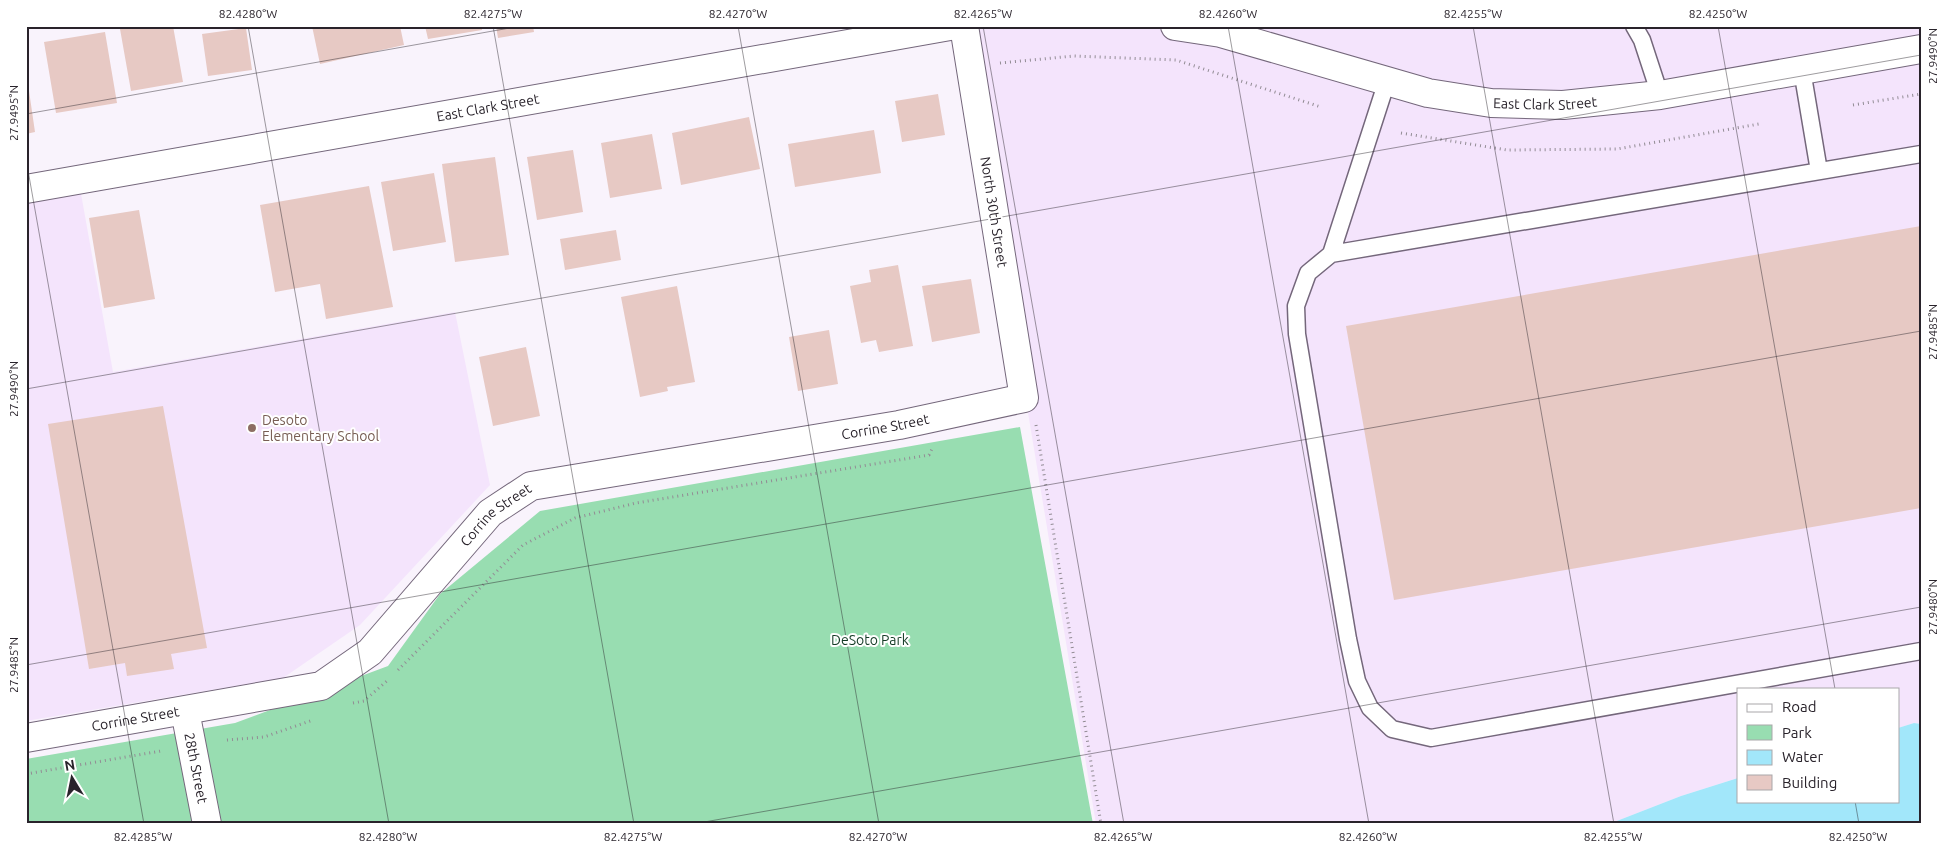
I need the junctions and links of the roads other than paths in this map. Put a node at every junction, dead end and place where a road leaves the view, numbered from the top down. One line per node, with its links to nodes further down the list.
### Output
1 (950, 26): 12 (street, East Clark Street)
2 (964, 26): 14 (street, North 30th Street)
3 (1175, 26): 5 (street, East Clark Street)
4 (1634, 26): 9 (lane)
5 (1222, 30): 8 (street, East Clark Street)
6 (1921, 49): 7 (street, East Clark Street)
7 (1802, 70): 9 (street, East Clark Street); 11 (lane)
8 (1388, 81): 9 (street, East Clark Street); 13 (lane)
9 (1660, 95)
10 (1921, 154): 11 (lane)
11 (1819, 171): 13 (lane)
12 (26, 189)
13 (1331, 254): 15 (lane)
14 (1024, 398): 16 (street, Corrine Street)
15 (1921, 651)
16 (185, 711): 17 (street, Corrine Street); 18 (street, 28th Street)
17 (26, 738)
18 (207, 824)

